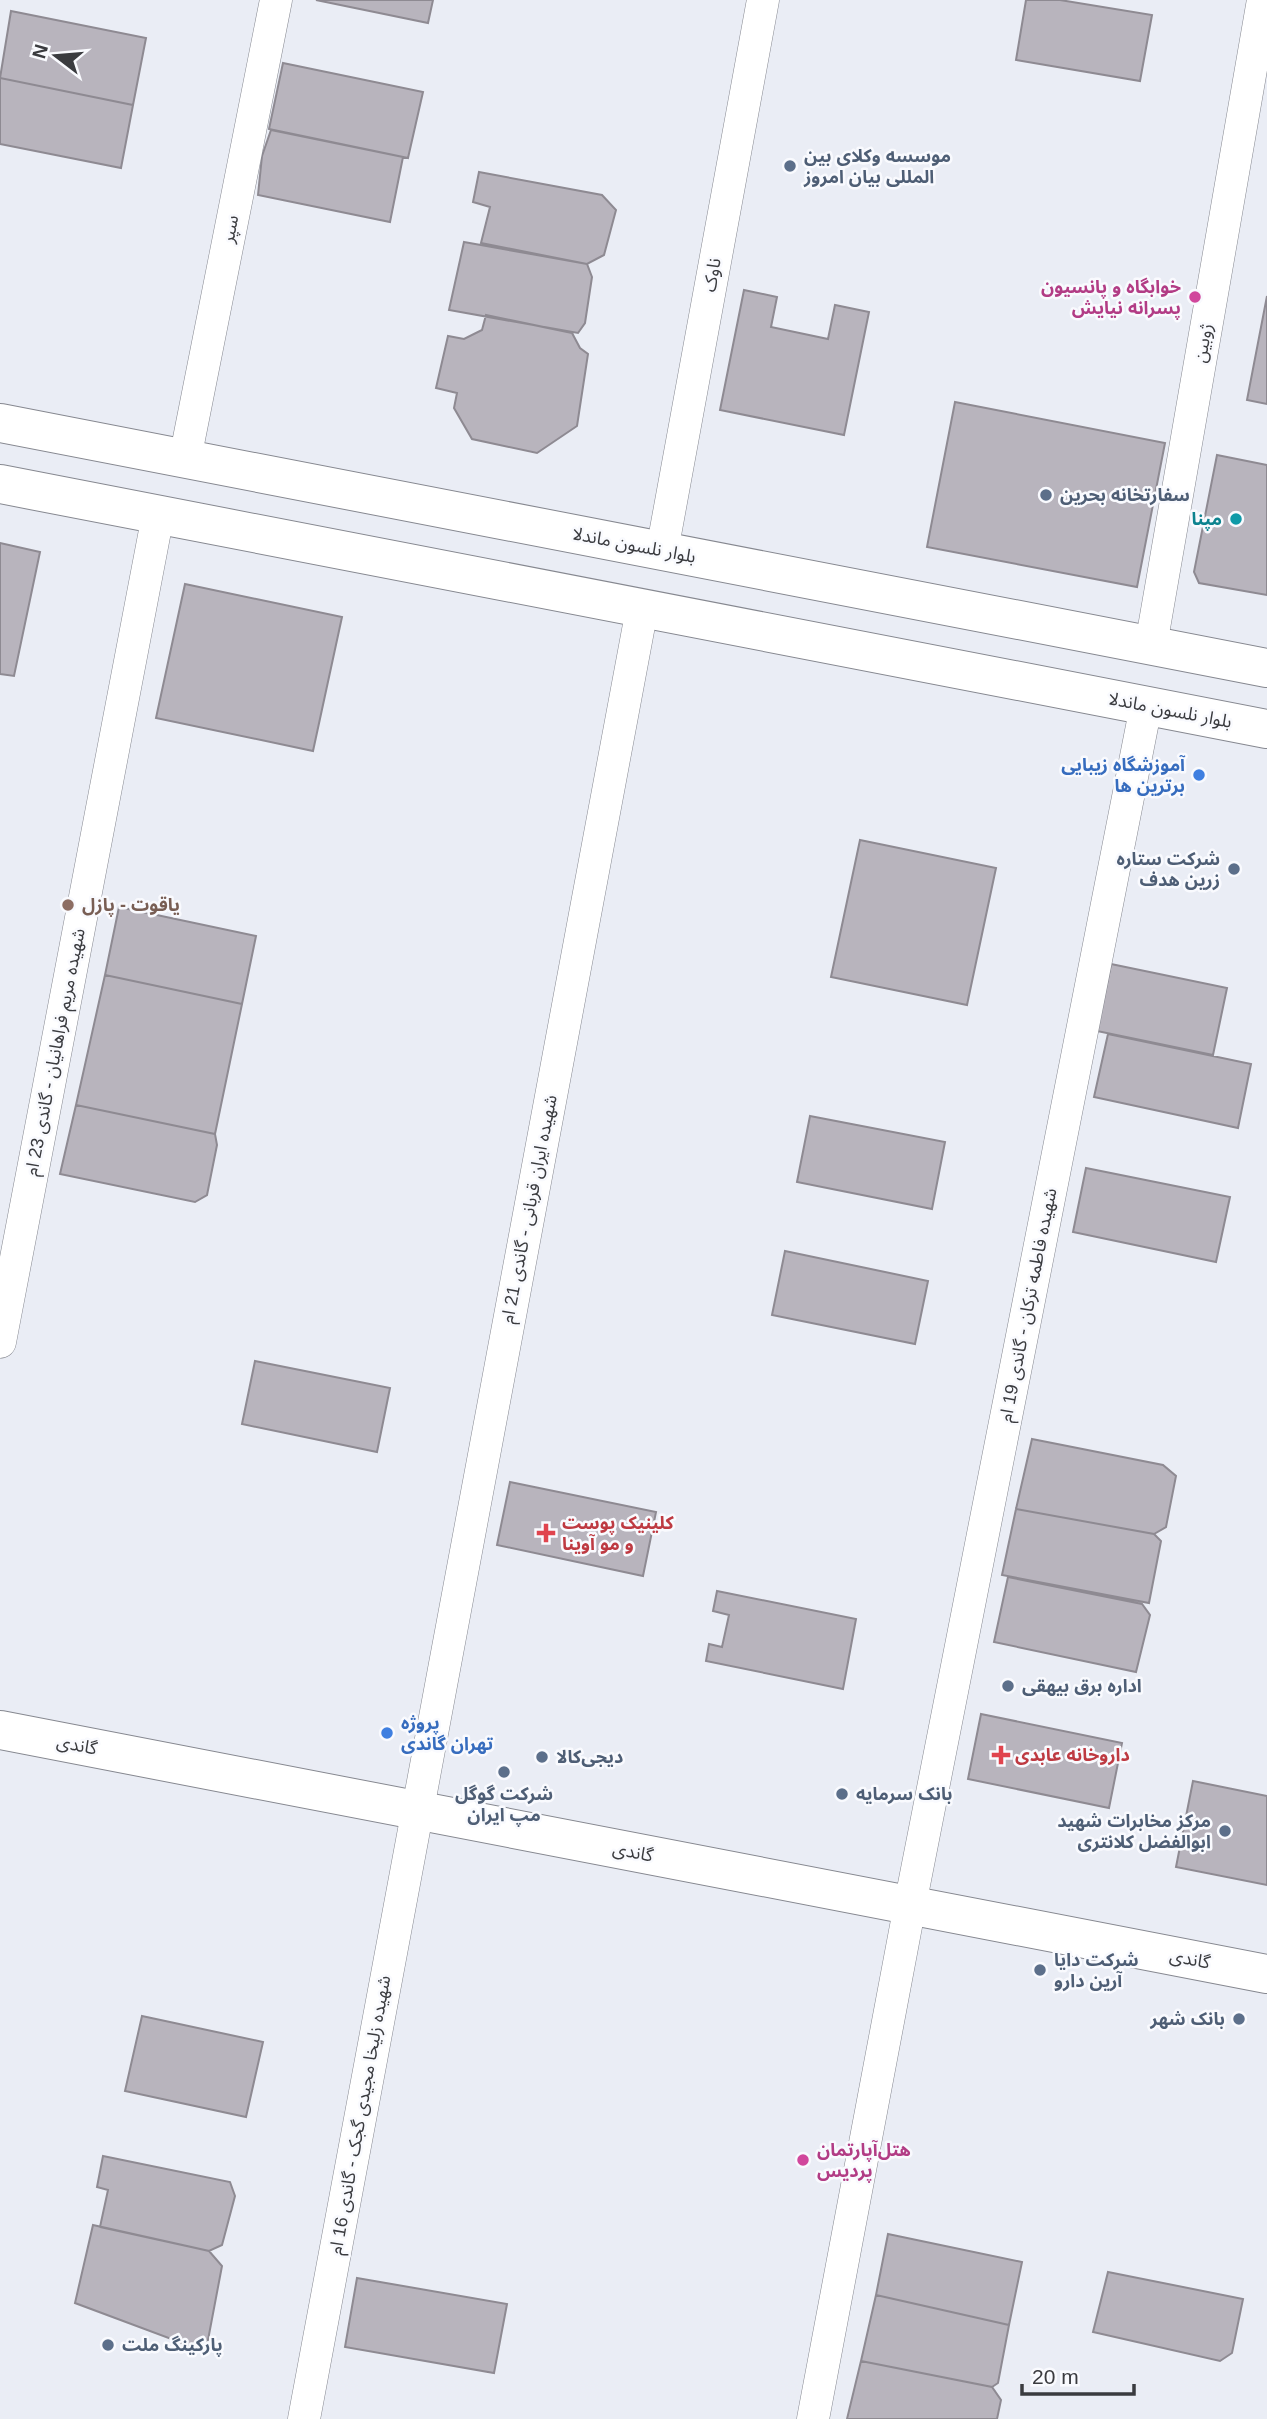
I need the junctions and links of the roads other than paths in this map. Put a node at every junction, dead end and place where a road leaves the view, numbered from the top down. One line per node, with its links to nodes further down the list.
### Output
1 (276, 0): 5 (street, سپر)
2 (763, 0): 8 (street, ناوک)
3 (1263, 0): 10 (street, ژوبین)
4 (0, 423): 5 (main road, بلوار نلسون ماندلا)
5 (185, 459): 8 (main road, بلوار نلسون ماندلا)
6 (0, 485): 7 (main road, بلوار نلسون ماندلا)
7 (158, 515): 9 (main road, بلوار نلسون ماندلا); 14 (street, شهیده مریم فراهانیان - گاندی 23 ام)
8 (662, 551): 10 (main road, بلوار نلسون ماندلا)
9 (642, 609): 12 (main road, بلوار نلسون ماندلا); 16 (street, شهیده ایران قربانی - گاندی 21 ام)
10 (1151, 645): 11 (main road, بلوار نلسون ماندلا)
11 (1267, 668)
12 (1146, 705): 13 (main road, بلوار نلسون ماندلا); 17 (street, شهیده فاطمه ترکان - گاندی 19 ام)
13 (1267, 729)
14 (0, 1342)
15 (0, 1730): 16 (main road, گاندی)
16 (416, 1810): 17 (main road, گاندی); 19 (street, شهیده زلیخا مجیدی گجک - گاندی 16 ام)
17 (910, 1905): 18 (main road, گاندی); 20 (street, شهیده فاطمه ترکان - گاندی 19 ام)
18 (1267, 1974)
19 (304, 2419)
20 (813, 2419)

